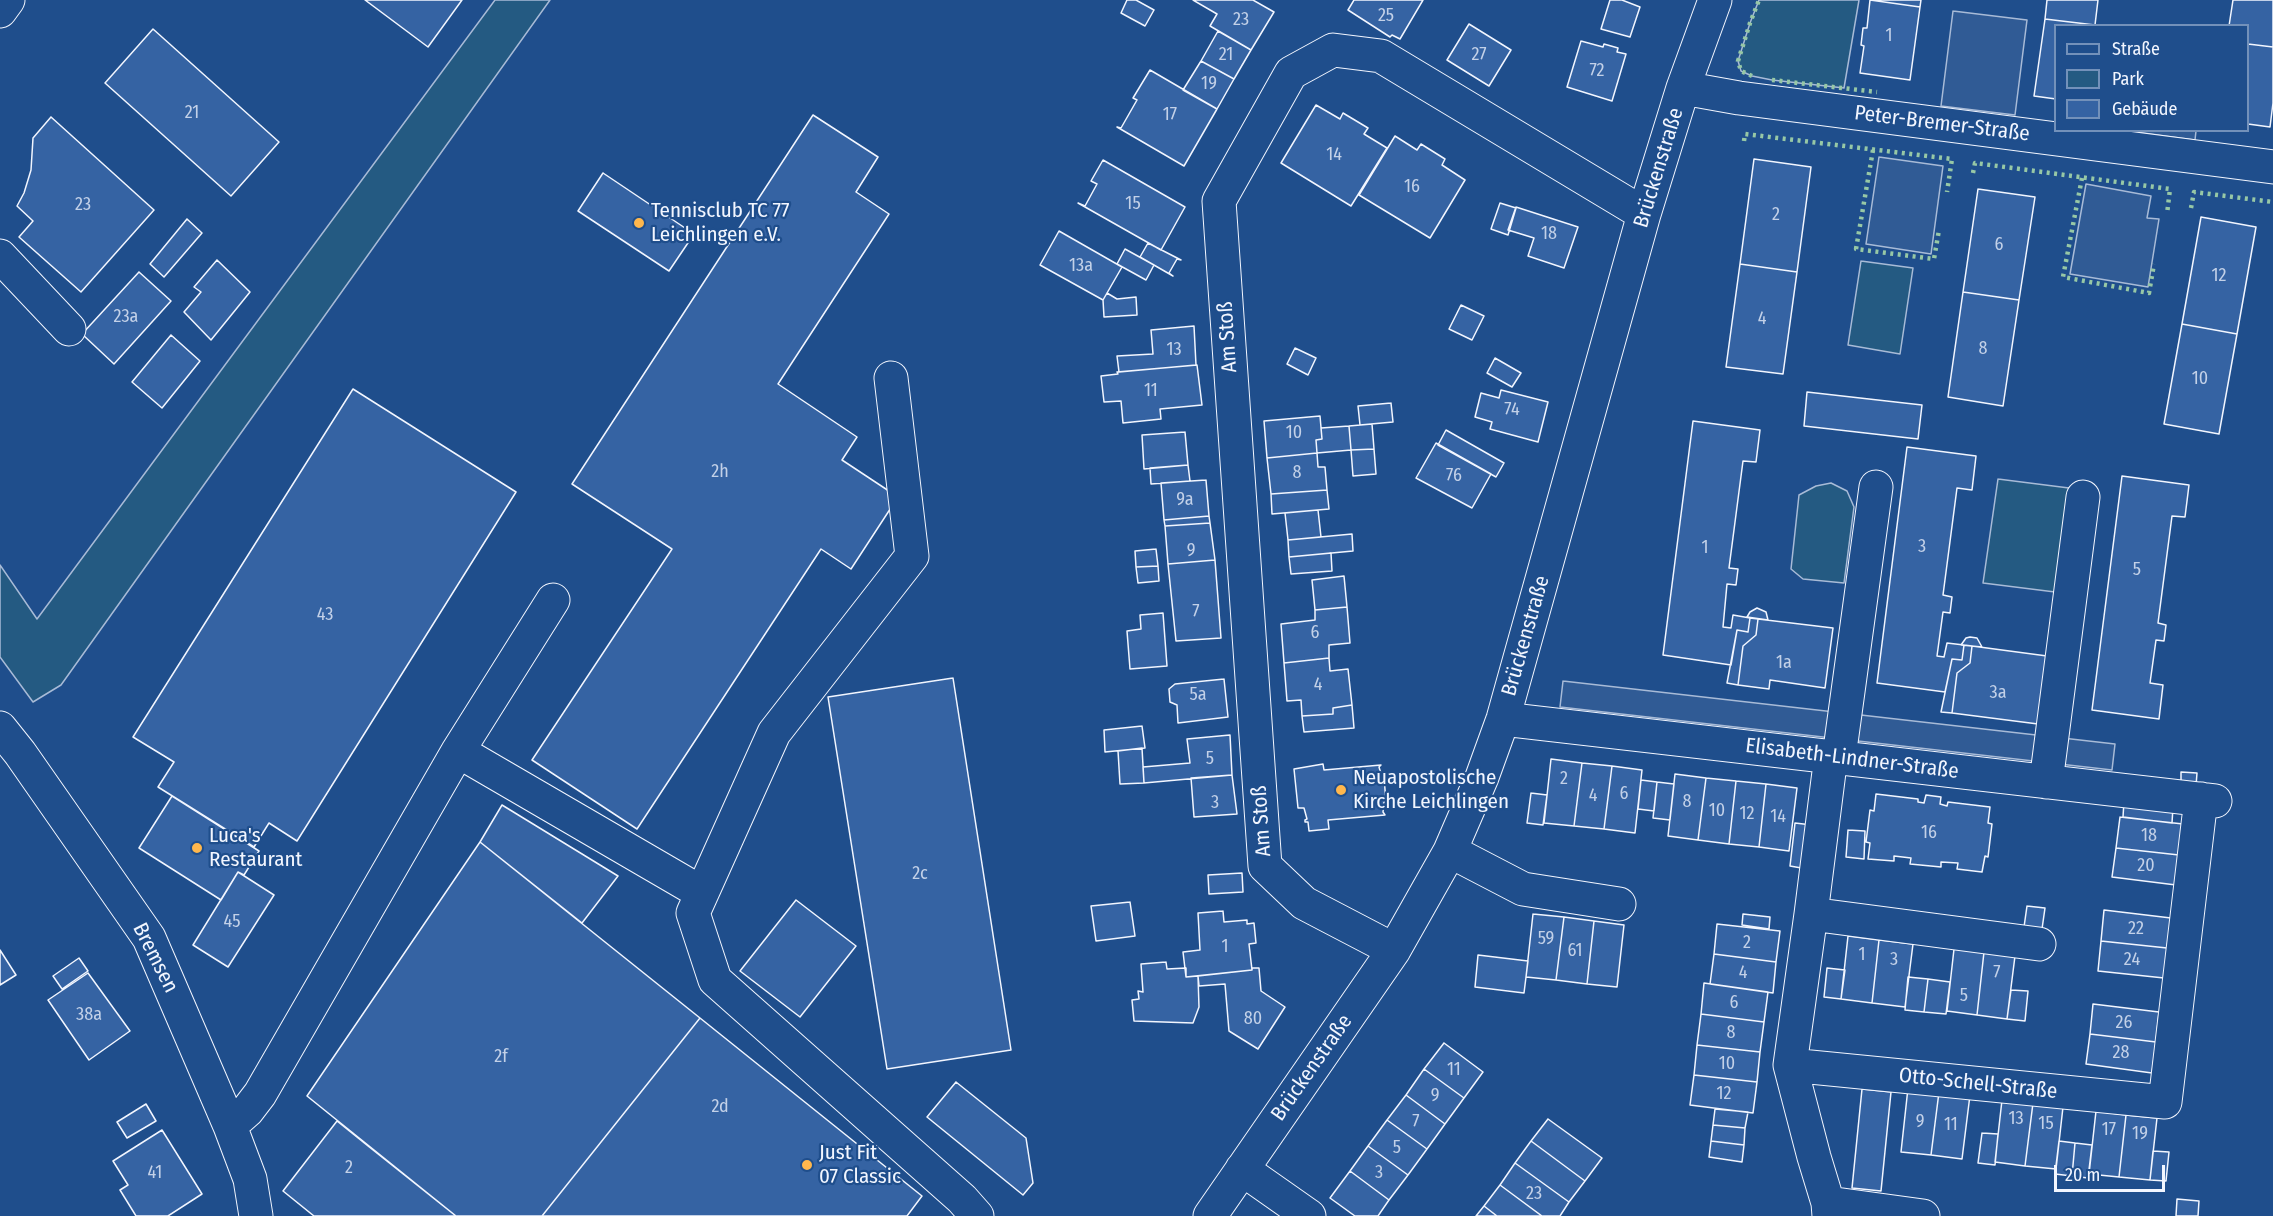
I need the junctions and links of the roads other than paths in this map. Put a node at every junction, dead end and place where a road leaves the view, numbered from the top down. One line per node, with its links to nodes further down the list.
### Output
1 (8, 0): 3 (street)
2 (1715, 0): 4 (street, Brückenstraße)
3 (0, 11)
4 (1683, 88): 5 (street, Peter-Bremer-Straße); 6 (street, Brückenstraße)
5 (2273, 167)
6 (1644, 214): 13 (street, Brückenstraße); 23 (street, Am Stoß)
7 (0, 256): 8 (street)
8 (69, 329)
9 (891, 378): 19 (street)
10 (1876, 487): 16 (street)
11 (2083, 497): 17 (street)
12 (553, 600): 15 (street)
13 (1503, 719): 16 (street, Elisabeth-Lindner-Straße); 18 (street, Brückenstraße)
14 (0, 728): 26 (street, Bremsen)
15 (458, 751): 19 (street); 26 (street)
16 (1835, 757): 17 (street, Elisabeth-Lindner-Straße); 21 (street)
17 (2046, 782): 25 (street, Elisabeth-Lindner-Straße)
18 (1450, 851): 20 (street); 23 (street, Brückenstraße)
19 (702, 893): 31 (street)
20 (1619, 904)
21 (1811, 914): 22 (street); 24 (street)
22 (2038, 944)
23 (1394, 951): 27 (street, Brückenstraße)
24 (1790, 1065): 25 (street, Otto-Schell-Straße); 28 (street)
25 (2165, 1102)
26 (230, 1126): 30 (street, Bremsen)
27 (1242, 1169): 29 (street, Brückenstraße); 32 (street)
28 (1828, 1209): 33 (street)
29 (1211, 1215)
30 (256, 1216)
31 (976, 1216)
32 (1310, 1216)
33 (1923, 1216)

